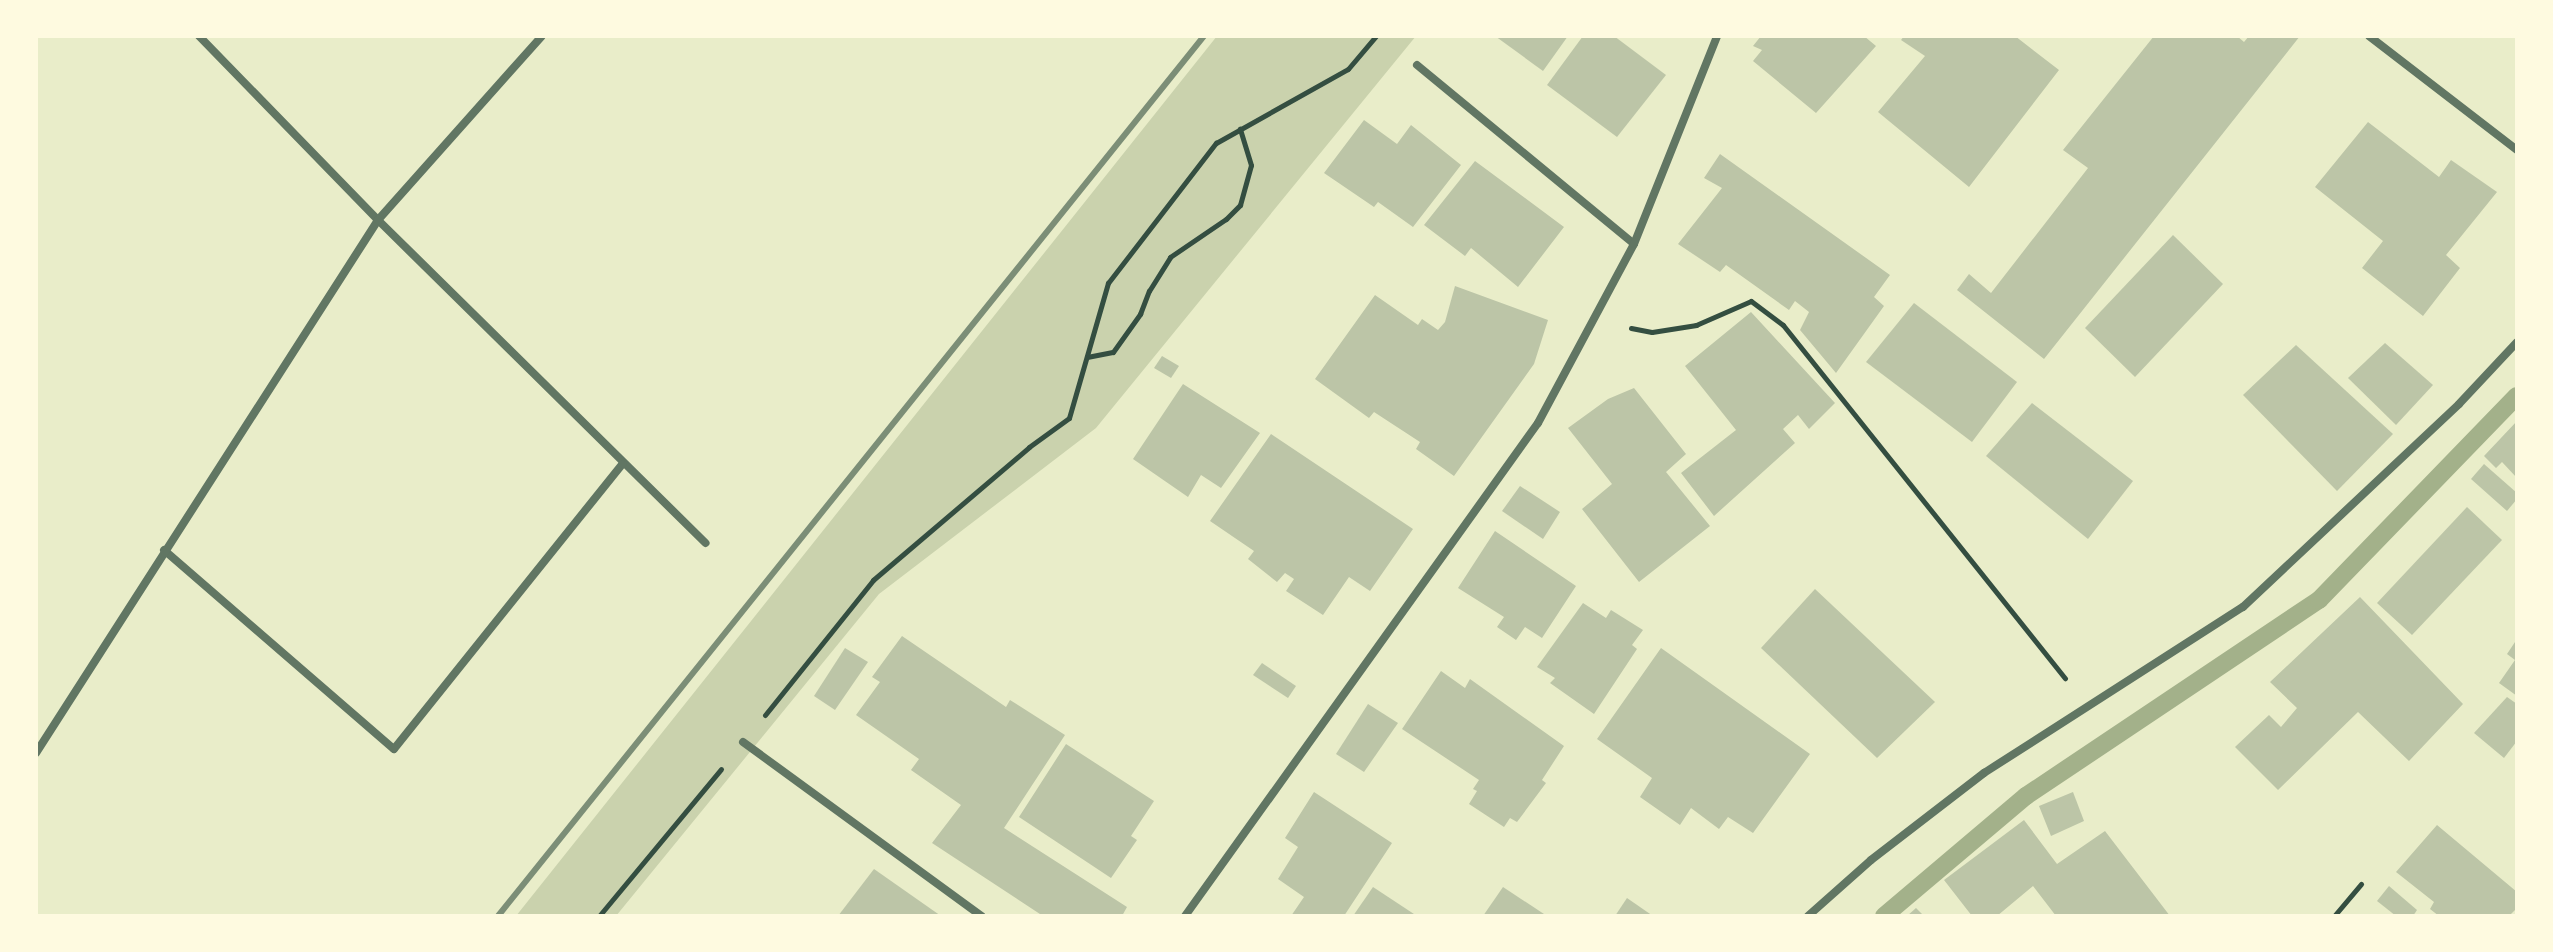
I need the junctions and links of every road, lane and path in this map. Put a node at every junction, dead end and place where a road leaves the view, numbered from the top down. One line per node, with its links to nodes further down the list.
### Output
1 (199, 36): 9 (street)
2 (542, 36): 9 (street)
3 (1376, 36): 7 (path)
4 (1717, 36): 10 (street)
5 (2369, 36): 8 (street)
6 (1417, 65): 10 (street)
7 (1240, 129): 13 (path); 13 (path)
8 (2517, 150)
9 (378, 220): 14 (street); 16 (street)
10 (1634, 244): 11 (street)
11 (1593, 322): 17 (path); 23 (street)
12 (2517, 342): 17 (street)
13 (1087, 357): 18 (path)
14 (622, 464): 15 (street); 16 (street)
15 (705, 543)
16 (164, 550): 19 (street)
17 (2088, 707): 24 (street)
18 (743, 742): 21 (path); 22 (street)
19 (36, 753)
20 (2361, 884): 25 (path)
21 (599, 916)
22 (982, 916)
23 (1185, 916)
24 (1808, 916)
25 (2334, 916)

